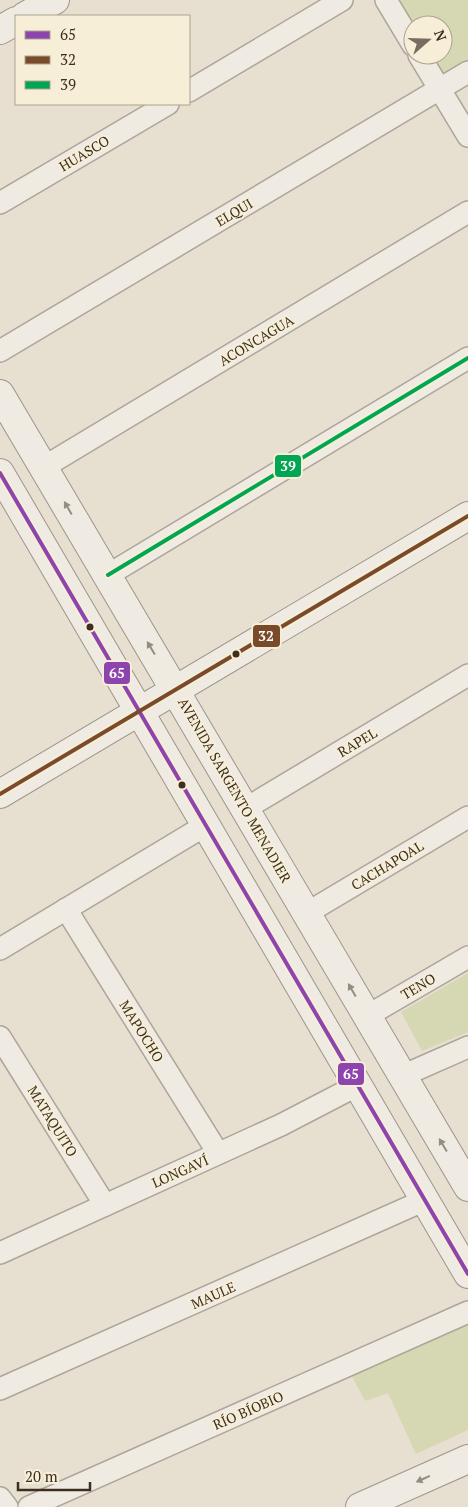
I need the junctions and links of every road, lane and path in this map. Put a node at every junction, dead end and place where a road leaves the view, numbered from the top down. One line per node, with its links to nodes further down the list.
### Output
1 (55, 0): 4 (main road)
2 (342, 0): 10 (street)
3 (386, 0): 6 (street)
4 (27, 15)
5 (15, 22): 7 (main road)
6 (403, 28)
7 (0, 30)
8 (425, 65): 11 (street)
9 (468, 72): 11 (street, ELQUI)
10 (190, 90)
11 (440, 90): 13 (street); 16 (street, ELQUI)
12 (166, 105): 14 (street, HUASCO)
13 (468, 136)
14 (0, 203)
15 (468, 212): 19 (street, ACONCAGUA)
16 (0, 351)
17 (468, 358): 22 (street)
18 (0, 394): 19 (main road, AVENIDA SARGENTO MENADIER)
19 (44, 467): 22 (main road, AVENIDA SARGENTO MENADIER, one-way to 19)
20 (3, 486): 25 (main road)
21 (468, 516): 24 (main road)
22 (108, 576): 24 (main road, AVENIDA SARGENTO MENADIER, one-way to 22)
23 (468, 675): 27 (street, RAPEL)
24 (176, 690): 25 (main road); 27 (main road, AVENIDA SARGENTO MENADIER)
25 (140, 711): 26 (main road); 29 (main road)
26 (0, 794)
27 (245, 809): 31 (main road, AVENIDA SARGENTO MENADIER)
28 (468, 817): 31 (street, CACHAPOAL)
29 (206, 825): 30 (street); 38 (main road)
30 (66, 909): 32 (street); 39 (street, MAPOCHO)
31 (307, 913): 34 (main road, AVENIDA SARGENTO MENADIER, one-way to 31)
32 (0, 949)
33 (468, 956): 34 (street, TENO)
34 (367, 1016): 37 (main road, AVENIDA SARGENTO MENADIER)
35 (0, 1037): 42 (street, MATAQUITO)
36 (468, 1047): 37 (street)
37 (402, 1076): 40 (main road, AVENIDA SARGENTO MENADIER, one-way to 37)
38 (358, 1085): 39 (street, LONGAVÍ); 41 (main road)
39 (218, 1154): 42 (street, LONGAVÍ)
40 (467, 1183)
41 (426, 1200): 44 (main road); 46 (street, MAULE)
42 (105, 1205): 43 (street, LONGAVÍ)
43 (0, 1253)
44 (468, 1274)
45 (468, 1312): 50 (street, RÍO BÍOBIO)
46 (0, 1389)
47 (468, 1460): 51 (main road, one-way to 51)
48 (0, 1498): 49 (street)
49 (7, 1507)
50 (29, 1507)
51 (360, 1507)

